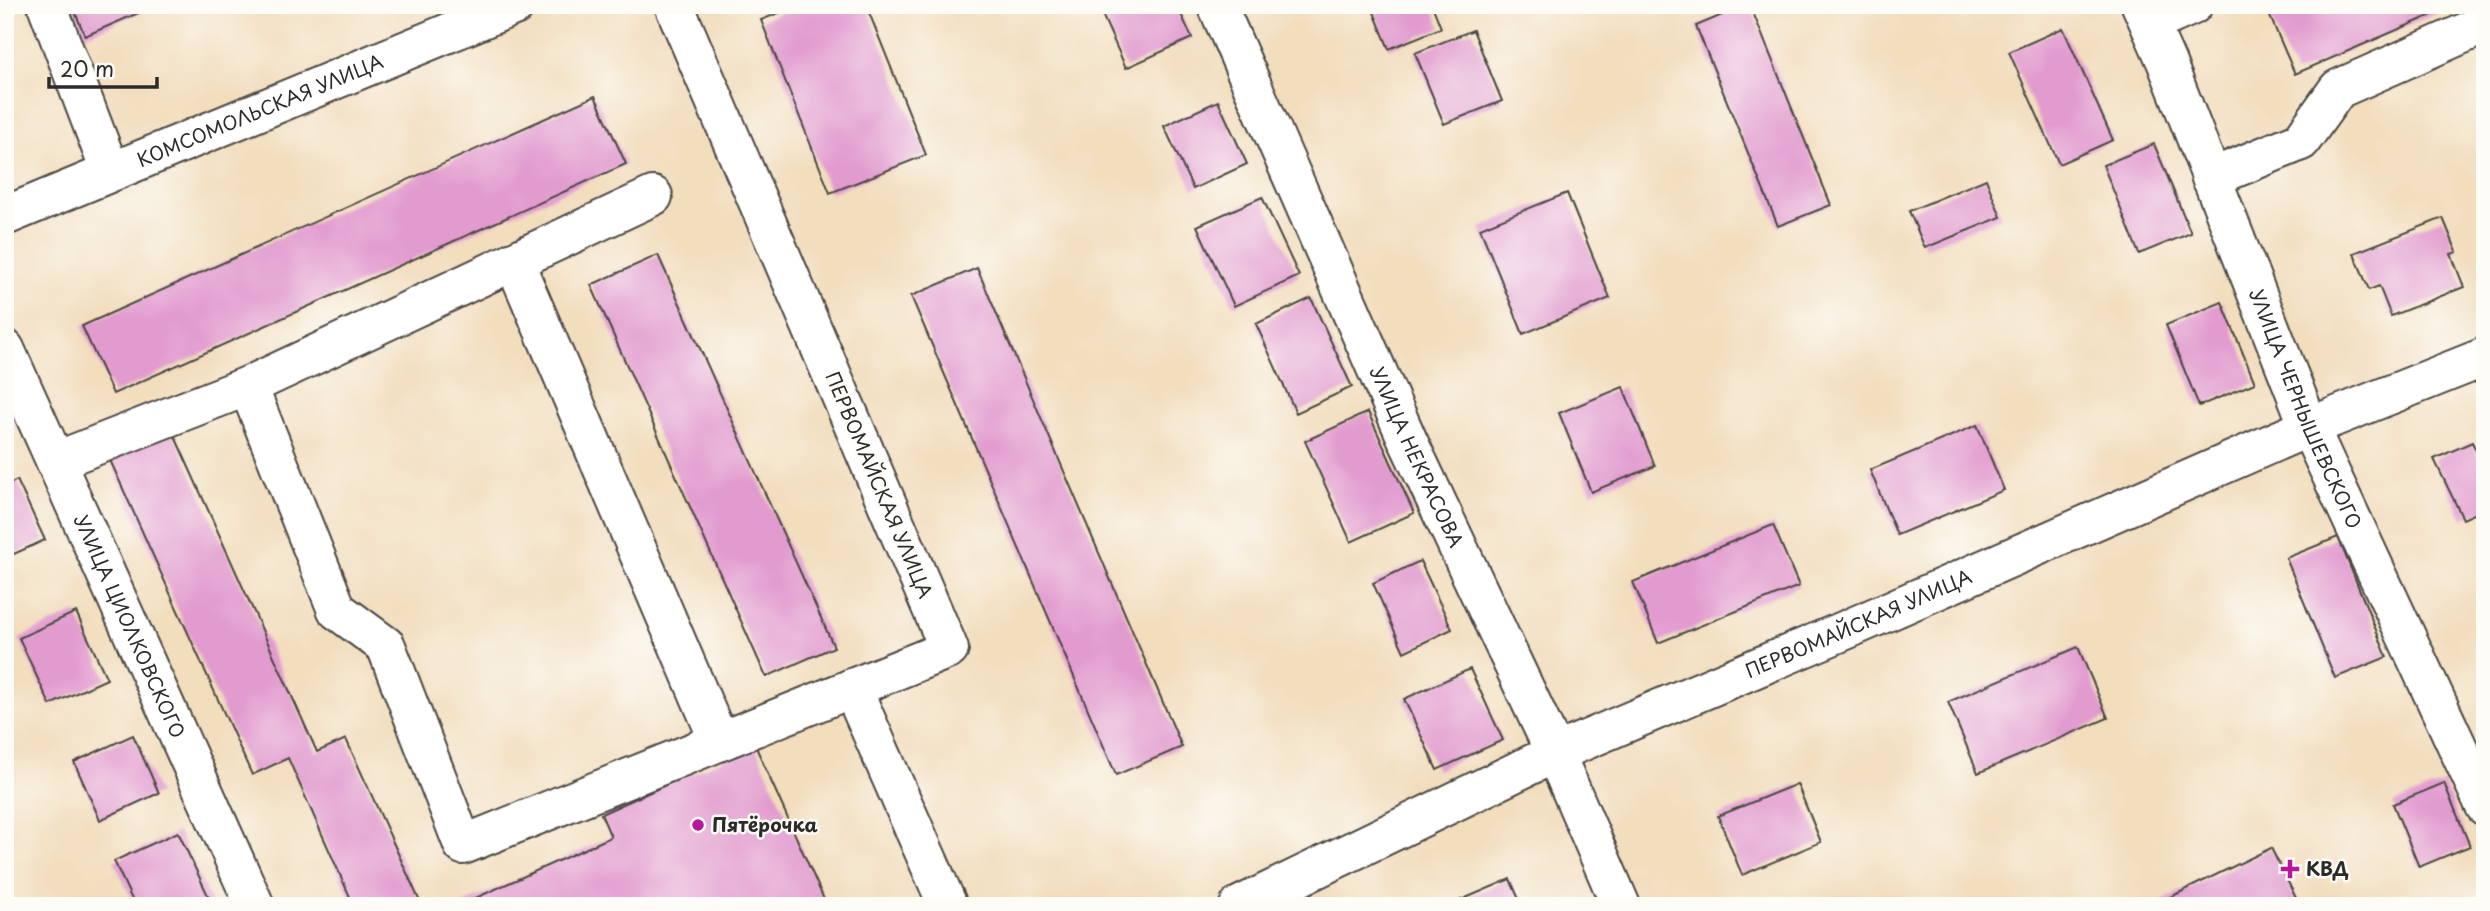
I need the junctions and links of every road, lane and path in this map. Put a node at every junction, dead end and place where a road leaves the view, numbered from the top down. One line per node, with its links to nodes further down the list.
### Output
1 (47, 5): 8 (street)
2 (516, 5): 8 (street, КОМСОМОЛЬСКАЯ УЛИЦА)
3 (674, 5): 18 (street, ПЕРВОМАЙСКАЯ УЛИЦА)
4 (1217, 5): 20 (street, УЛИЦА НЕКРАСОВА)
5 (2193, 5): 6 (street)
6 (2146, 15): 9 (street, УЛИЦА ЧЕРНЫШЕВСКОГО)
7 (2485, 24): 9 (street)
8 (110, 171): 11 (street, КОМСОМОЛЬСКАЯ УЛИЦА)
9 (2211, 178): 16 (street, УЛИЦА ЧЕРНЫШЕВСКОГО)
10 (653, 196): 12 (street)
11 (5, 216)
12 (514, 261): 15 (street); 19 (street)
13 (5, 349): 17 (street, УЛИЦА ЦИОЛКОВСКОГО)
14 (2485, 357): 16 (street, ПЕРВОМАЙСКАЯ УЛИЦА)
15 (248, 386): 17 (street); 19 (street)
16 (2309, 427): 20 (street, ПЕРВОМАЙСКАЯ УЛИЦА); 21 (street, УЛИЦА ЧЕРНЫШЕВСКОГО)
17 (56, 461): 22 (street, УЛИЦА ЦИОЛКОВСКОГО)
18 (852, 688): 19 (street); 23 (street)
19 (719, 741)
20 (1555, 753): 24 (street, ПЕРВОМАЙСКАЯ УЛИЦА); 25 (street, УЛИЦА НЕКРАСОВА)
21 (2485, 806)
22 (255, 906)
23 (948, 906)
24 (1239, 906)
25 (1621, 906)

